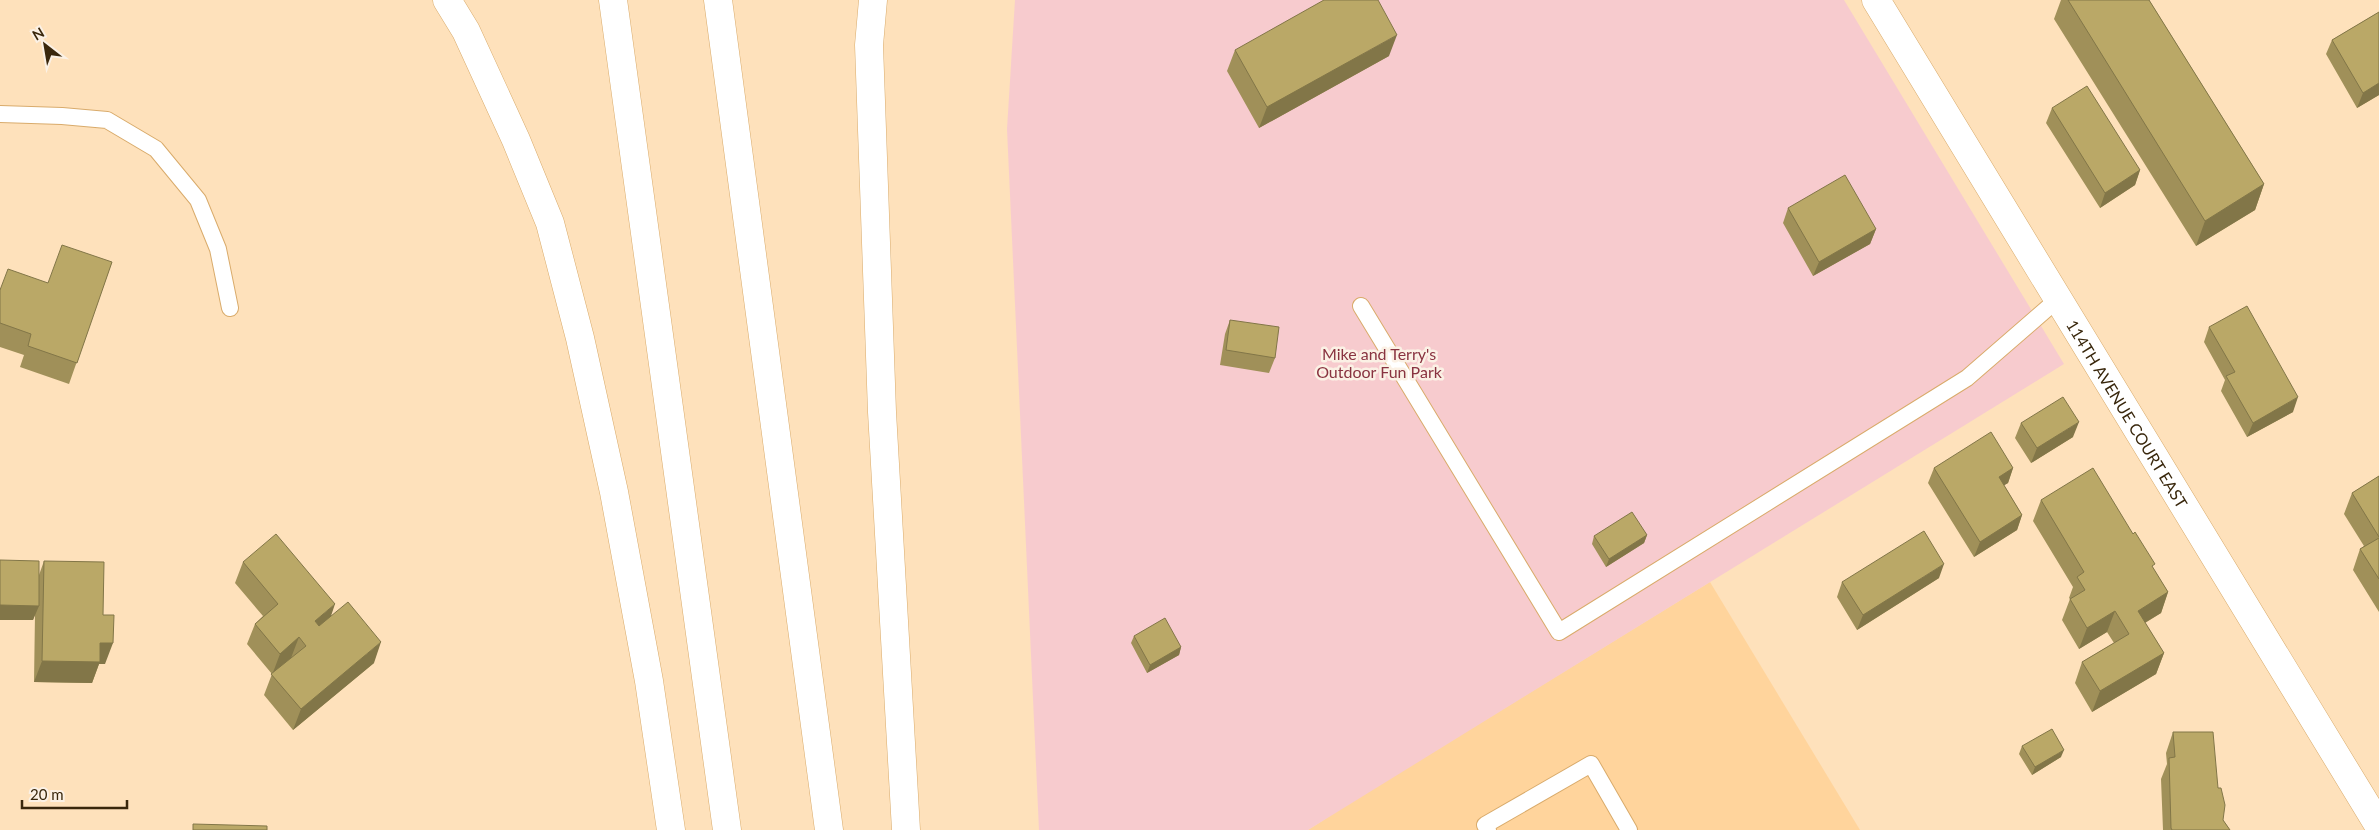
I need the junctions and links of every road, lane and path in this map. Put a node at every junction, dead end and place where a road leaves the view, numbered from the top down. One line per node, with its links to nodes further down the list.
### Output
1 (447, 0): 11 (main road)
2 (613, 0): 12 (main road)
3 (718, 0): 13 (main road)
4 (873, 0): 14 (main road)
5 (1876, 0): 7 (main road, 114TH AVENUE COURT EAST)
6 (0, 114): 9 (lane)
7 (2058, 299): 8 (lane); 10 (main road, 114TH AVENUE COURT EAST)
8 (1360, 306)
9 (230, 308)
10 (2379, 826)
11 (671, 830)
12 (727, 830)
13 (829, 830)
14 (906, 830)
15 (1488, 830): 16 (lane)
16 (1629, 830)

